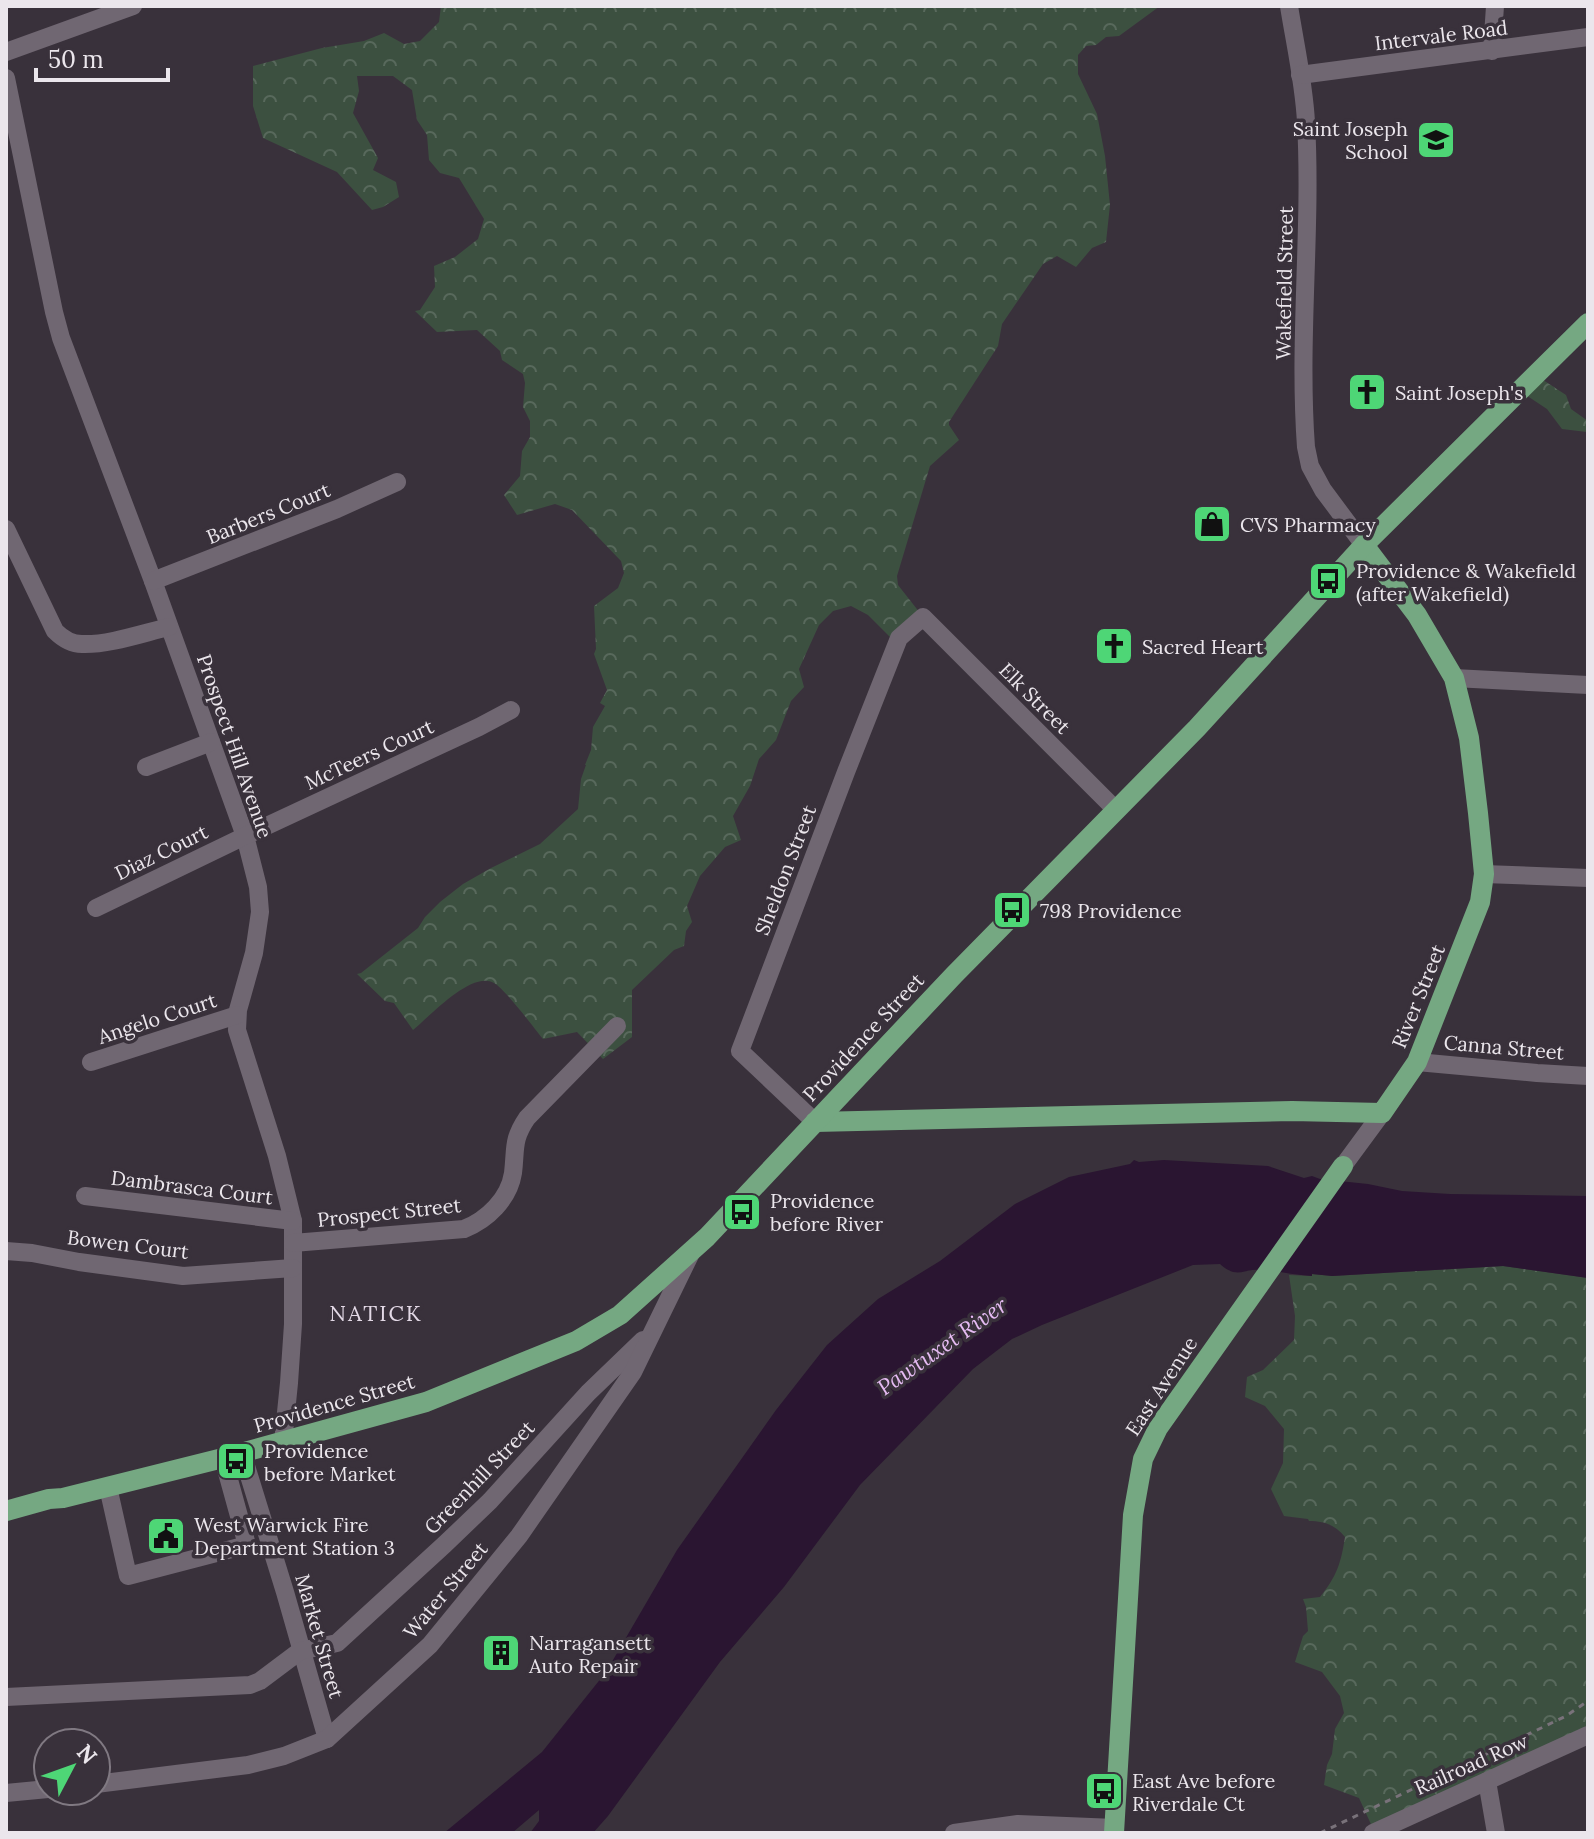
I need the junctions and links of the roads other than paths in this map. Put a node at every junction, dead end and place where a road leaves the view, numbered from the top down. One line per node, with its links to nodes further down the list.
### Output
1 (133, 6): 6 (street)
2 (1289, 6): 7 (street, Wakefield Street)
3 (1495, 6): 5 (street)
4 (1588, 37): 5 (street, Intervale Road)
5 (1492, 51): 7 (street, Intervale Road)
6 (6, 52)
7 (1300, 75): 13 (street, Wakefield Street)
8 (6, 78): 9 (street, Prospect Hill Avenue)
9 (13, 148): 14 (street, Prospect Hill Avenue)
10 (1588, 323): 13 (main road, Providence Street)
11 (397, 482): 14 (street, Barbers Court)
12 (6, 529): 16 (street)
13 (1364, 545): 17 (main road, River Street); 22 (main road, Providence Street)
14 (153, 581): 16 (street, Prospect Hill Avenue)
15 (923, 617): 22 (street, Elk Street); 33 (street, Sheldon Street)
16 (169, 627): 20 (street, Prospect Hill Avenue)
17 (1454, 678): 18 (street); 24 (main road, River Street)
18 (1588, 685)
19 (511, 710): 23 (street, McTeers Court)
20 (211, 742): 21 (street); 23 (street, Prospect Hill Avenue)
21 (146, 767)
22 (1116, 810): 33 (main road, Providence Street)
23 (245, 836): 26 (street, Diaz Court); 27 (street, Prospect Hill Avenue)
24 (1484, 874): 25 (street); 30 (main road, River Street)
25 (1588, 878)
26 (96, 908)
27 (237, 1015): 29 (street, Angelo Court); 36 (street, Prospect Hill Avenue)
28 (617, 1026): 37 (street, Prospect Street)
29 (91, 1062)
30 (1417, 1062): 31 (street, Canna Street); 32 (main road, River Street)
31 (1588, 1076)
32 (1382, 1113): 33 (main road); 34 (street, East Avenue)
33 (815, 1122): 38 (main road, Providence Street)
34 (1343, 1166): 54 (main road, East Avenue)
35 (85, 1196): 36 (street, Dambrasca Court)
36 (293, 1221): 37 (street, Prospect Hill Avenue)
37 (293, 1243): 40 (street, Prospect Hill Avenue)
38 (694, 1248): 41 (street, Water Street); 42 (main road, Providence Street)
39 (6, 1251): 40 (street, Bowen Court)
40 (293, 1268): 42 (street, Prospect Hill Avenue)
41 (652, 1331): 46 (street, Greenhill Street); 49 (street, Water Street)
42 (283, 1442): 43 (main road, Providence Street)
43 (232, 1456): 44 (main road, Providence Street); 44 (street); 46 (street, Market Street)
44 (108, 1487): 45 (main road, Providence Street)
45 (6, 1511)
46 (300, 1651): 47 (street, Greenhill Street); 49 (street, Market Street)
47 (6, 1697)
48 (1588, 1735): 50 (street, Railroad Row)
49 (327, 1739): 51 (street, Water Street)
50 (1487, 1781): 56 (street, Railroad Row); 57 (street)
51 (112, 1782)
52 (32, 1791): 53 (street)
53 (6, 1793)
54 (1114, 1830): 55 (street)
55 (954, 1833)
56 (1373, 1833)
57 (1496, 1833)

